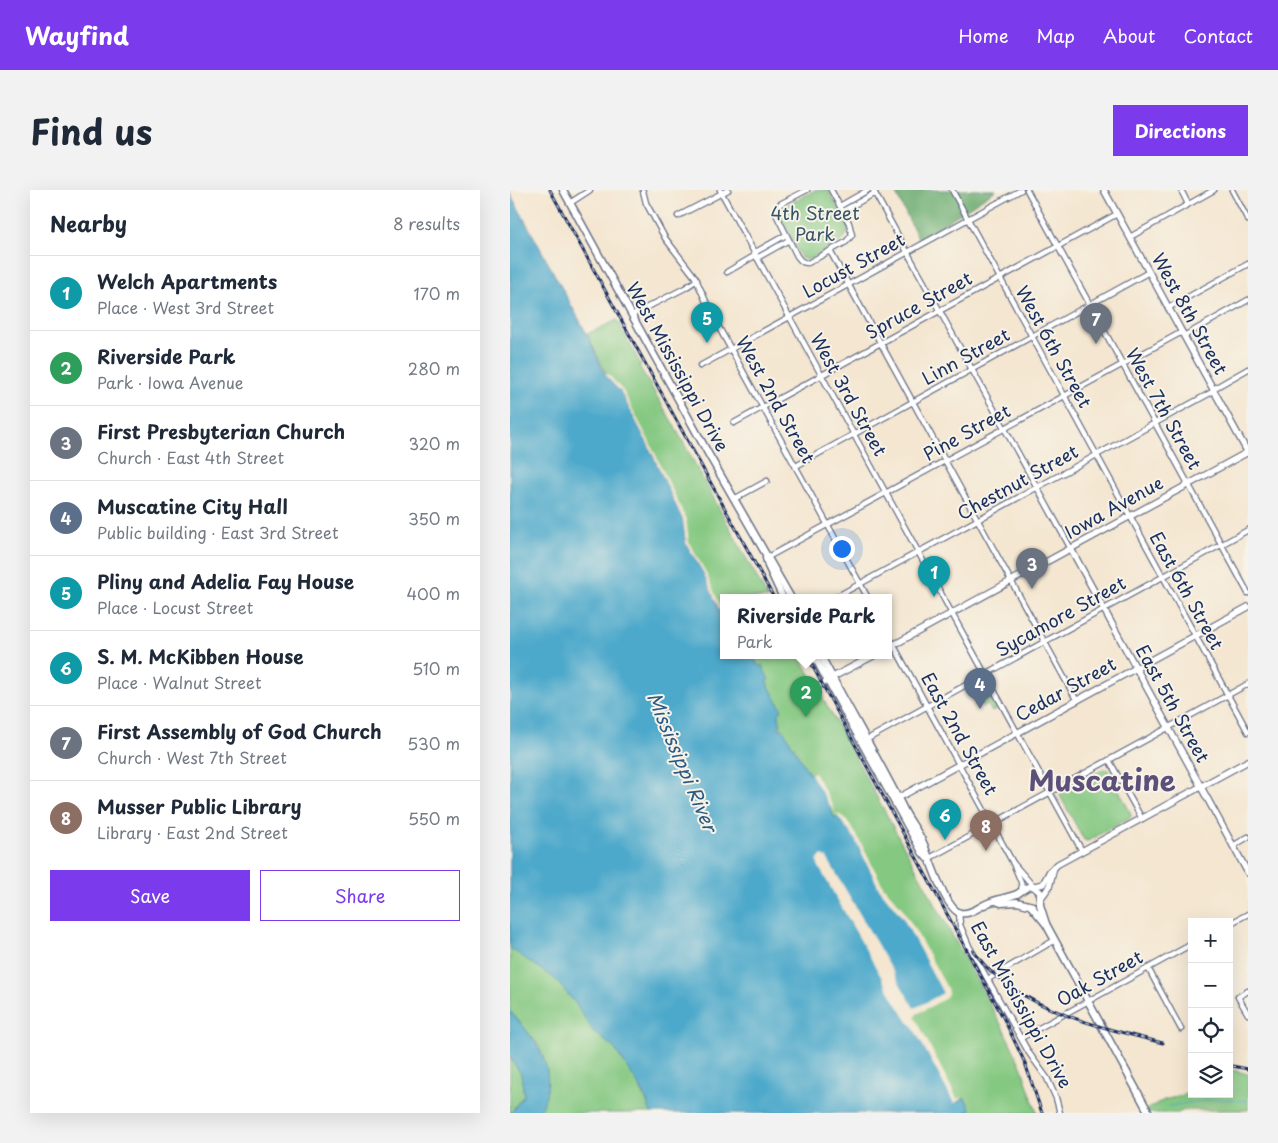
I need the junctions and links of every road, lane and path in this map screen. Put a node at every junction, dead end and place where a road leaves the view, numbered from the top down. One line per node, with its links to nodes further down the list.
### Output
1 (563, 190): 18 (main road, West Mississippi Drive)
2 (590, 190): 18 (street)
3 (728, 190): 16 (street)
4 (807, 190): 17 (street)
5 (831, 190): 20 (street)
6 (868, 190): 20 (street)
7 (952, 190): 23 (street, West 6th Street)
8 (1021, 190): 23 (street, Locust Street)
9 (1027, 190): 27 (street, West 7th Street)
10 (1104, 190): 21 (main road, West 8th Street)
11 (1181, 190): 19 (street)
12 (1214, 190): 19 (street)
13 (1232, 190): 24 (street)
14 (643, 191): 35 (street, West 2nd Street)
15 (874, 191): 20 (street); 29 (street)
16 (721, 192): 22 (street); 30 (street, West 3rd Street)
17 (798, 192): 25 (street)
18 (570, 203): 41 (main road, West Mississippi Drive)
19 (1188, 204): 26 (street)
20 (841, 208): 28 (street)
21 (1117, 214): 26 (main road, West 8th Street); 27 (street, Spruce Street)
22 (678, 216)
23 (967, 220): 29 (street, Locust Street); 34 (street, West 6th Street)
24 (1248, 220)
25 (787, 237): 28 (street); 30 (street)
26 (1130, 237): 33 (main road, West 8th Street)
27 (1058, 246): 34 (street, Spruce Street); 38 (street, West 7th Street)
28 (830, 251): 36 (street)
29 (907, 252): 36 (street, Locust Street); 40 (street)
30 (756, 255): 32 (street); 42 (street, West 3rd Street)
31 (1248, 264): 39 (street)
32 (727, 272)
33 (1149, 272): 38 (street, Linn Street); 39 (main road, West 8th Street)
34 (999, 278): 40 (street, Spruce Street); 44 (street, West 6th Street)
35 (697, 280): 41 (street); 46 (street, West 2nd Street)
36 (849, 285): 42 (street, Locust Street); 45 (street)
37 (1248, 300): 43 (street, Pine Street)
38 (1090, 305): 44 (street, Linn Street); 47 (street, West 7th Street)
39 (1168, 308): 43 (main road, West 8th Street)
40 (940, 311): 45 (street, Spruce Street); 50 (street)
41 (632, 315): 68 (main road, West Mississippi Drive)
42 (790, 317): 46 (street, Locust Street); 51 (street, West 3rd Street)
43 (1183, 334): 47 (street, Pine Street); 52 (main road, West 8th Street)
44 (1032, 337): 50 (street, Linn Street); 53 (street, West 6th Street)
45 (881, 343): 51 (street, Spruce Street); 54 (street)
46 (732, 349): 48 (street, Locust Street); 55 (street, West 2nd Street)
47 (1123, 364): 53 (street, Pine Street); 57 (street, West 7th Street)
48 (700, 366)
49 (1248, 369): 52 (street, Chestnut Street)
50 (973, 370): 54 (street, Linn Street); 58 (street)
51 (822, 375): 55 (street, Spruce Street); 59 (street, West 3rd Street)
52 (1213, 390): 57 (street, Chestnut Street); 60 (main road, West 8th Street)
53 (1064, 396): 58 (street, Pine Street); 61 (street, West 6th Street)
54 (914, 402): 59 (street, Linn Street); 62 (street)
55 (763, 407): 56 (street, Spruce Street); 63 (street, West 2nd Street)
56 (734, 423)
57 (1155, 423): 61 (street, Chestnut Street); 65 (street, West 7th Street)
58 (1005, 428): 62 (street, Pine Street); 66 (street)
59 (855, 434): 63 (street, Linn Street); 67 (street, West 3rd Street)
60 (1248, 452): 65 (main road, Iowa Avenue)
61 (1096, 455): 66 (street, Chestnut Street); 69 (street, West 6th Street)
62 (946, 461): 67 (street, Pine Street); 70 (street)
63 (796, 466): 71 (street, West 2nd Street)
64 (767, 482): 68 (street)
65 (1189, 484): 69 (main road, Iowa Avenue); 73 (street, West 7th Street)
66 (1038, 488): 70 (street, Chestnut Street); 74 (street)
67 (887, 493): 71 (street, Pine Street); 75 (street, West 3rd Street)
68 (734, 499): 76 (main road, West Mississippi Drive)
69 (1130, 517): 74 (main road, Iowa Avenue); 77 (street, East 6th Street)
70 (978, 520): 75 (street, Chestnut Street); 78 (street)
71 (828, 525): 76 (street, Pine Street); 79 (street, West 2nd Street)
72 (1248, 530): 73 (street, Sycamore Street)
73 (1222, 545): 77 (street, Sycamore Street); 84 (street, West 7th Street)
74 (1071, 549): 78 (main road, Iowa Avenue); 86 (main road, East 5th Street)
75 (919, 552): 79 (street, Chestnut Street); 87 (street, West 3rd Street)
76 (766, 558): 80 (main road); 81 (main road)
77 (1163, 577): 86 (street, Sycamore Street); 88 (street, East 6th Street)
78 (1012, 582): 87 (main road, Iowa Avenue); 89 (street)
79 (861, 584): 82 (street, Chestnut Street); 83 (street, West 2nd Street)
80 (781, 594)
81 (788, 594)
82 (842, 594)
83 (866, 594)
84 (1248, 594)
85 (1248, 607): 88 (main road, Cedar Street)
86 (1104, 610): 89 (street, Sycamore Street); 95 (main road, East 5th Street)
87 (953, 613): 90 (main road, Iowa Avenue); 96 (street, West 3rd Street)
88 (1195, 636): 95 (main road, Cedar Street); 100 (street, East 6th Street)
89 (1044, 642): 96 (street, Sycamore Street); 101 (street)
90 (892, 646)
91 (892, 649): 102 (street, East 2nd Street)
92 (816, 659): 97 (main road, East Mississippi Drive)
93 (822, 659): 97 (main road, East Mississippi Drive)
94 (867, 659): 97 (main road)
95 (1137, 669): 101 (main road, Cedar Street); 103 (main road, East 5th Street)
96 (986, 674): 102 (street, Sycamore Street); 105 (street, West 3rd Street)
97 (830, 679): 99 (street); 106 (main road, East Mississippi Drive); 107 (main road, East Mississippi Drive)
98 (1248, 684): 100 (street)
99 (816, 688)
100 (1228, 695): 103 (street); 104 (street, East 6th Street)
101 (1076, 701): 105 (main road, Cedar Street)
102 (927, 706): 106 (street, Sycamore Street); 110 (street, East 2nd Street)
103 (1169, 728): 108 (street); 111 (main road, East 5th Street)
104 (1248, 732)
105 (1018, 733): 110 (main road, Cedar Street); 112 (street, West 3rd Street)
106 (868, 739): 107 (street, Sycamore Street); 113 (main road, East Mississippi Drive)
107 (861, 743): 119 (main road, East Mississippi Drive)
108 (1109, 760): 112 (street); 114 (street)
109 (1248, 761): 111 (main road)
110 (959, 765): 113 (main road, Cedar Street); 115 (street, East 2nd Street)
111 (1201, 786): 114 (main road); 117 (main road, East 5th Street)
112 (1050, 792): 115 (street); 118 (street, West 3rd Street)
113 (898, 798): 119 (main road, East Mississippi Drive)
114 (1142, 819): 118 (main road)
115 (991, 824): 119 (street); 120 (street, East 2nd Street)
116 (1248, 838): 117 (street)
117 (1233, 846): 122 (main road, East 5th Street)
118 (1082, 851): 121 (main road)
119 (928, 859): 128 (main road, East Mississippi Drive)
120 (1013, 863): 123 (street, East 2nd Street); 124 (street, East 2nd Street)
121 (1054, 867): 123 (main road); 125 (main road)
122 (1248, 873)
123 (1034, 886): 124 (main road); 125 (main road)
124 (1022, 891): 126 (main road); 127 (main road)
125 (1041, 899): 127 (main road); 131 (main road)
126 (996, 901): 127 (main road); 128 (main road)
127 (1028, 905): 131 (main road)
128 (959, 912): 135 (street, East Mississippi Drive)
129 (1248, 914): 130 (street)
130 (1233, 922)
131 (1046, 924): 132 (main road)
132 (1055, 940): 135 (street); 137 (main road)
133 (1188, 946): 134 (street, Oak Street)
134 (1148, 968): 137 (street, Oak Street); 139 (street)
135 (988, 979): 140 (street, East Mississippi Drive)
136 (1248, 991): 138 (street)
137 (1088, 1001): 140 (street, Oak Street); 142 (main road)
138 (1248, 1014)
139 (1182, 1029)
140 (1021, 1038): 141 (street, East Mississippi Drive)
141 (1060, 1113)
142 (1149, 1113)

